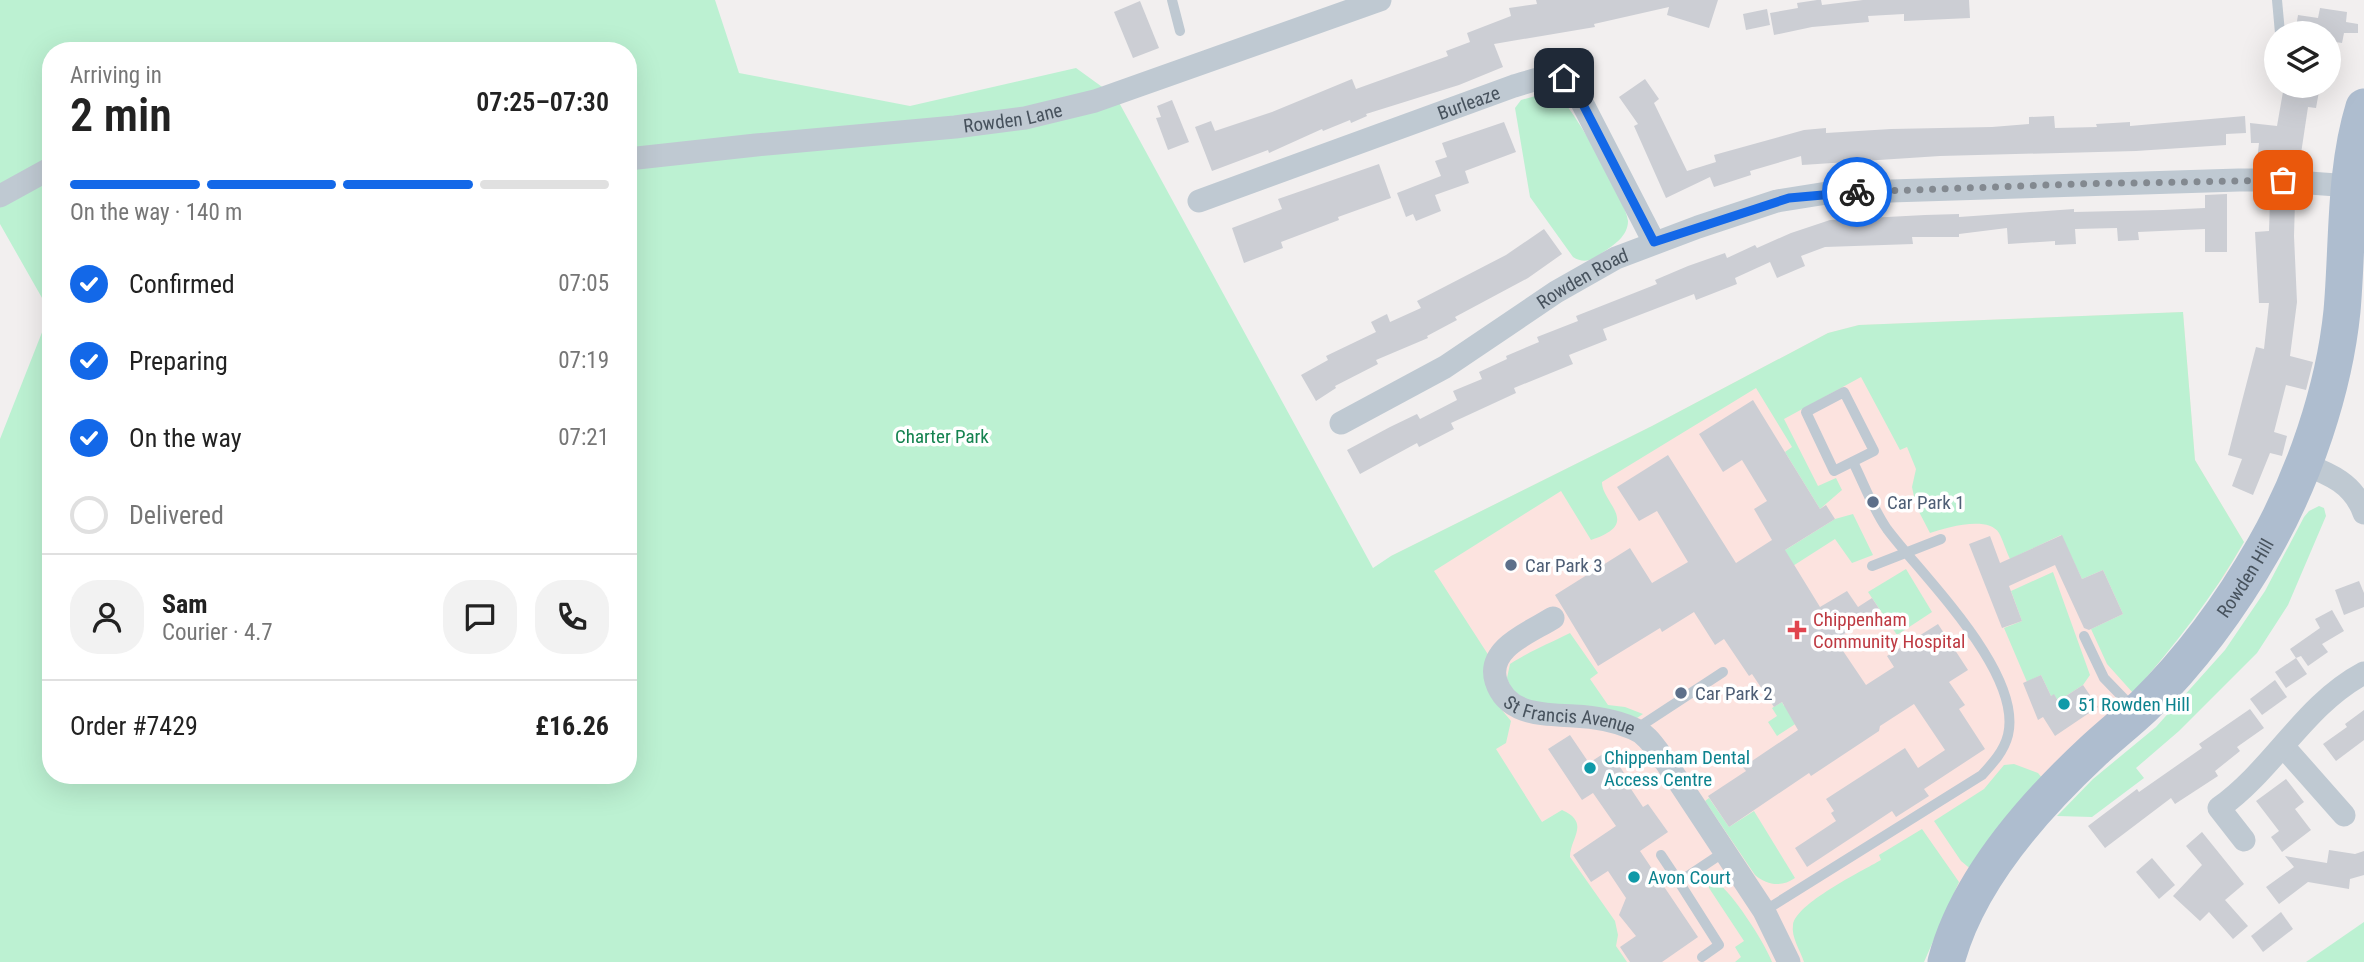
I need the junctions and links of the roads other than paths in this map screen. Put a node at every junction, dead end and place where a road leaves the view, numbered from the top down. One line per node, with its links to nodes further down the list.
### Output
1 (1172, 0): 5 (lane)
2 (1380, 0): 7 (street, Rowden Lane)
3 (2277, 0): 4 (lane)
4 (2279, 21)
5 (1180, 31)
6 (2364, 107): 9 (main road, Rowden Hill)
7 (637, 158)
8 (42, 173): 10 (street)
9 (2350, 186): 12 (street, Rowden Road); 15 (main road, Rowden Hill)
10 (0, 196)
11 (1199, 201): 12 (street, Burleaze)
12 (1654, 242): 13 (street, Rowden Road)
13 (1341, 423)
14 (1853, 462): 14 (lane); 18 (lane)
15 (2304, 464): 16 (street); 24 (main road, Rowden Hill)
16 (2364, 513)
17 (1941, 539): 18 (lane)
18 (1907, 551): 19 (lane); 32 (lane)
19 (1872, 566)
20 (1553, 618): 25 (street, St Francis Avenue)
21 (2084, 636): 24 (lane)
22 (1723, 672): 25 (lane)
23 (2364, 673): 26 (street)
24 (2137, 712): 35 (main road, Rowden Hill)
25 (1636, 729): 29 (street, St Francis Avenue)
26 (2283, 746): 27 (street); 28 (street)
27 (2344, 815)
28 (2244, 840)
29 (1724, 852): 31 (lane); 32 (street, St Francis Avenue)
30 (1661, 855): 31 (lane)
31 (1679, 883): 33 (lane)
32 (1764, 911): 34 (street, St Francis Avenue)
33 (1702, 957)
34 (1789, 962)
35 (1946, 962)

